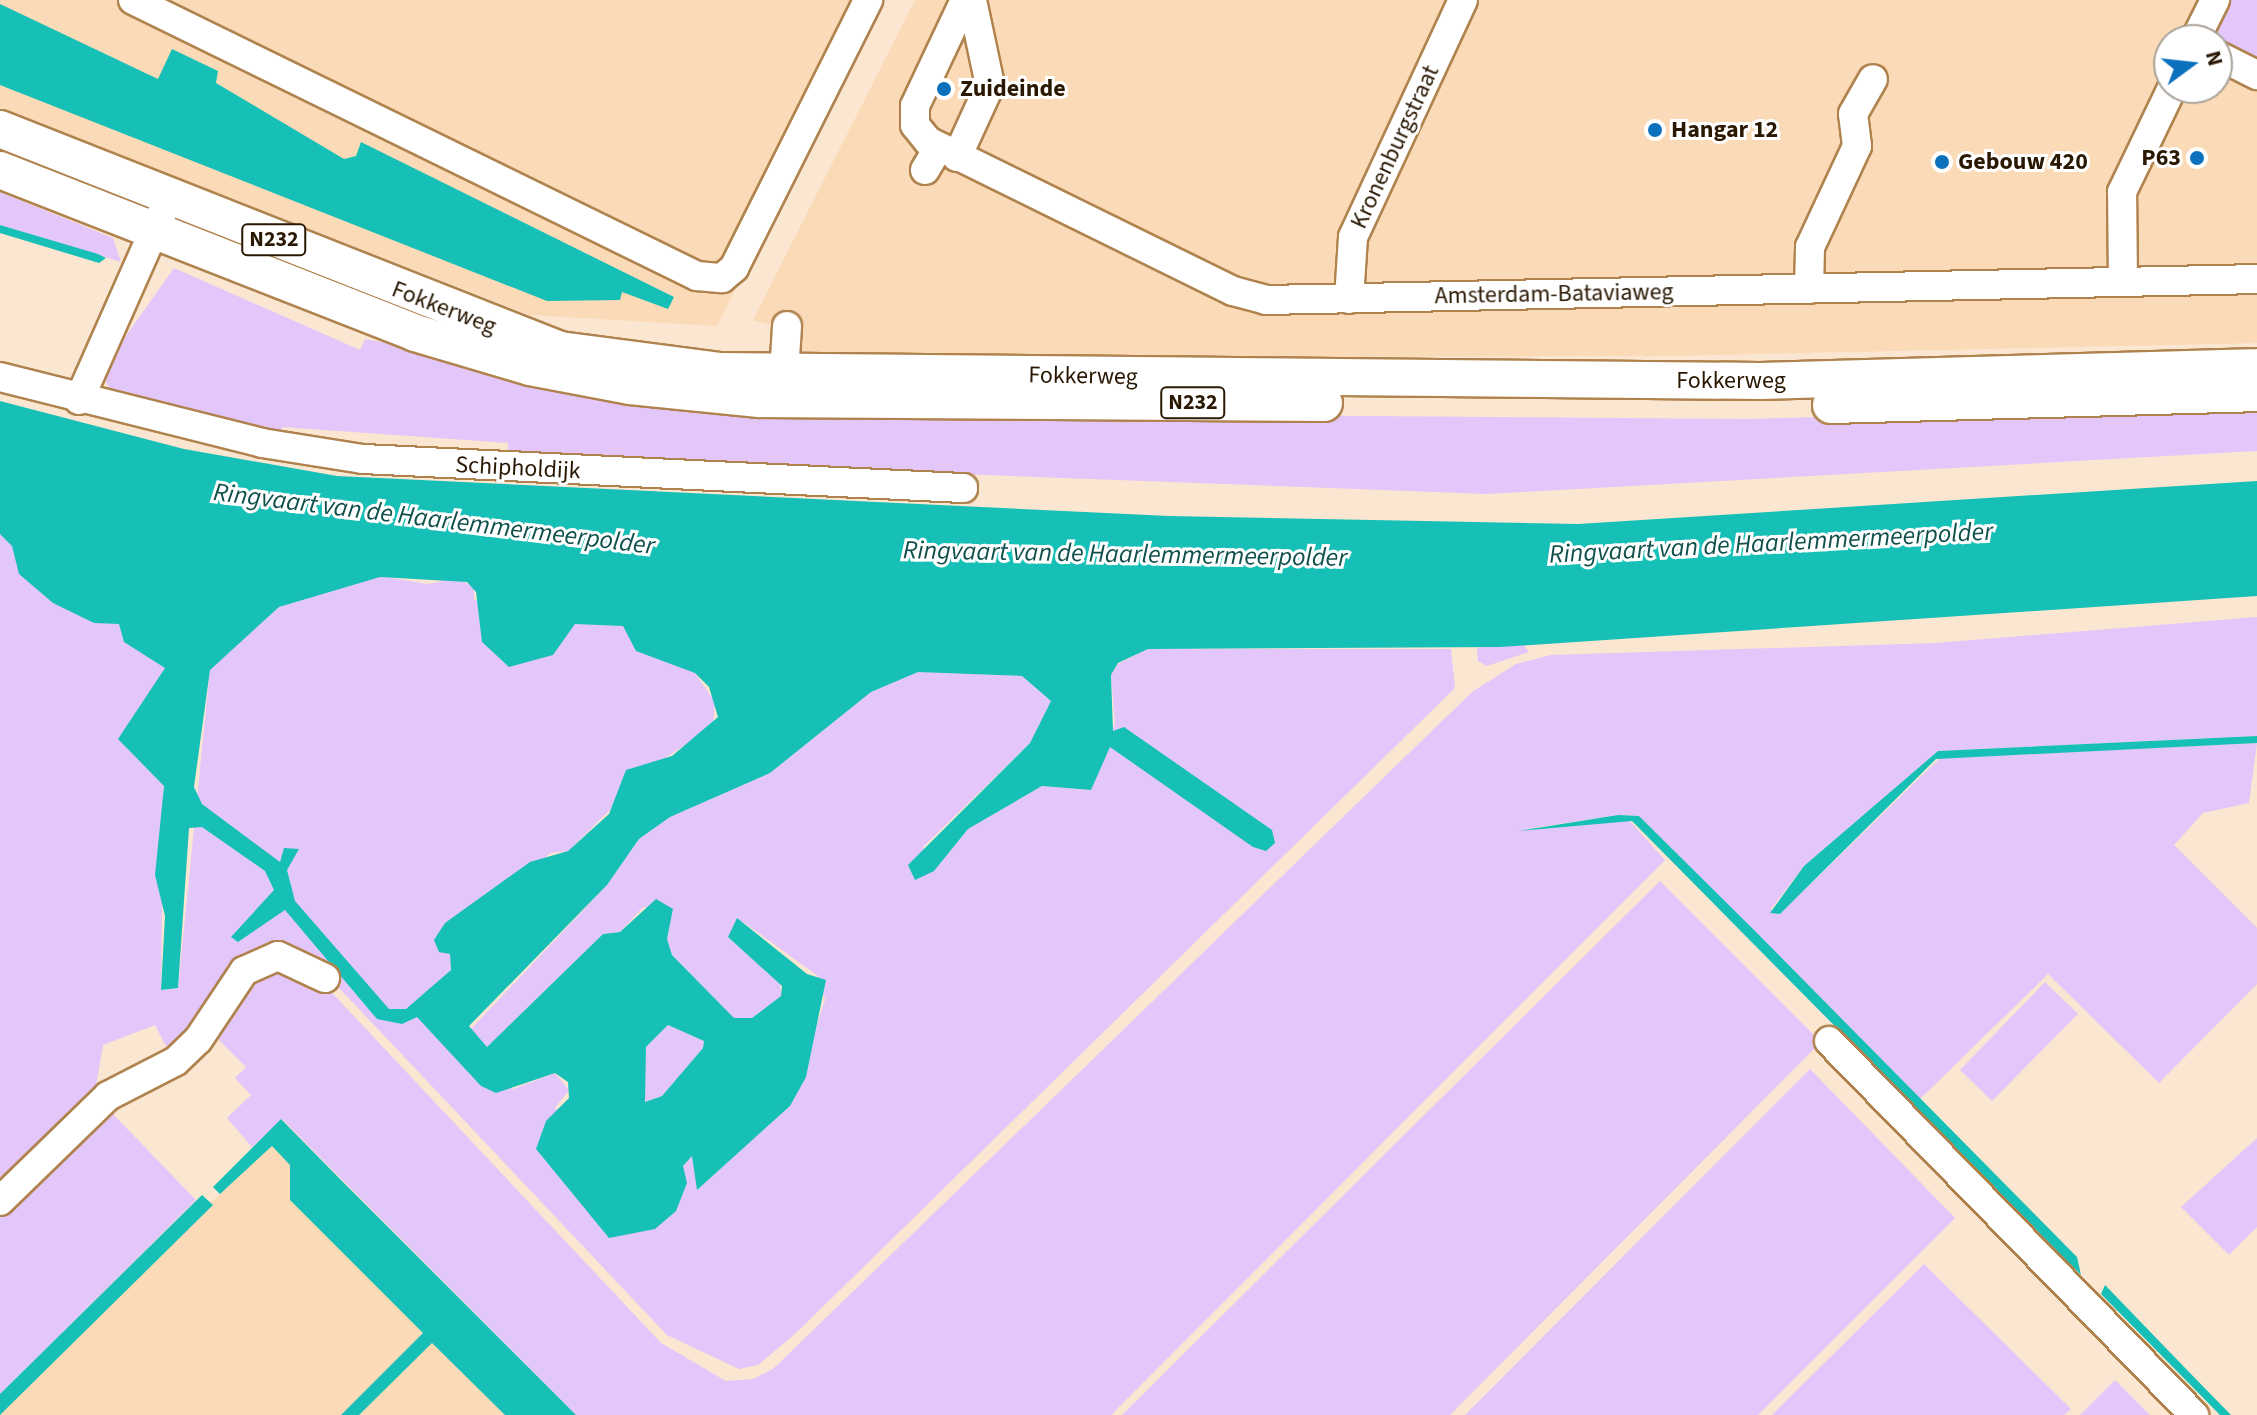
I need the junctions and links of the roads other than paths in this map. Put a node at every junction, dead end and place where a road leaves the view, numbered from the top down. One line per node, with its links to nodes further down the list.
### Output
1 (868, 0): 6 (street)
2 (965, 0): 13 (street, Amsterdam-Bataviaweg)
3 (972, 0): 13 (street)
4 (1463, 0): 20 (street, Kronenburgstraat)
5 (2215, 0): 7 (street)
6 (120, 1)
7 (2203, 24)
8 (2233, 63): 9 (street)
9 (2257, 75)
10 (1873, 79): 19 (street)
11 (2164, 104): 18 (street)
12 (0, 129): 15 (main road, Fokkerweg / N232)
13 (940, 158): 20 (street, Amsterdam-Bataviaweg)
14 (0, 170): 16 (main road, Fokkerweg / N232)
15 (169, 197): 16 (street); 23 (main road, Fokkerweg / N232)
16 (156, 231): 25 (main road, Fokkerweg / N232); 26 (street)
17 (2257, 279): 18 (street, Amsterdam-Bataviaweg)
18 (2123, 281): 19 (street, Amsterdam-Bataviaweg)
19 (1809, 289): 20 (street, Amsterdam-Bataviaweg)
20 (1349, 299)
21 (787, 326): 23 (street)
22 (2257, 367): 23 (main road, Fokkerweg / N232)
23 (784, 374)
24 (0, 377): 26 (street, Schipholdijk)
25 (2257, 393)
26 (79, 400): 27 (street, Schipholdijk)
27 (963, 488)
28 (325, 978): 30 (street)
29 (1829, 1041): 31 (street)
30 (0, 1201)
31 (2194, 1415)

